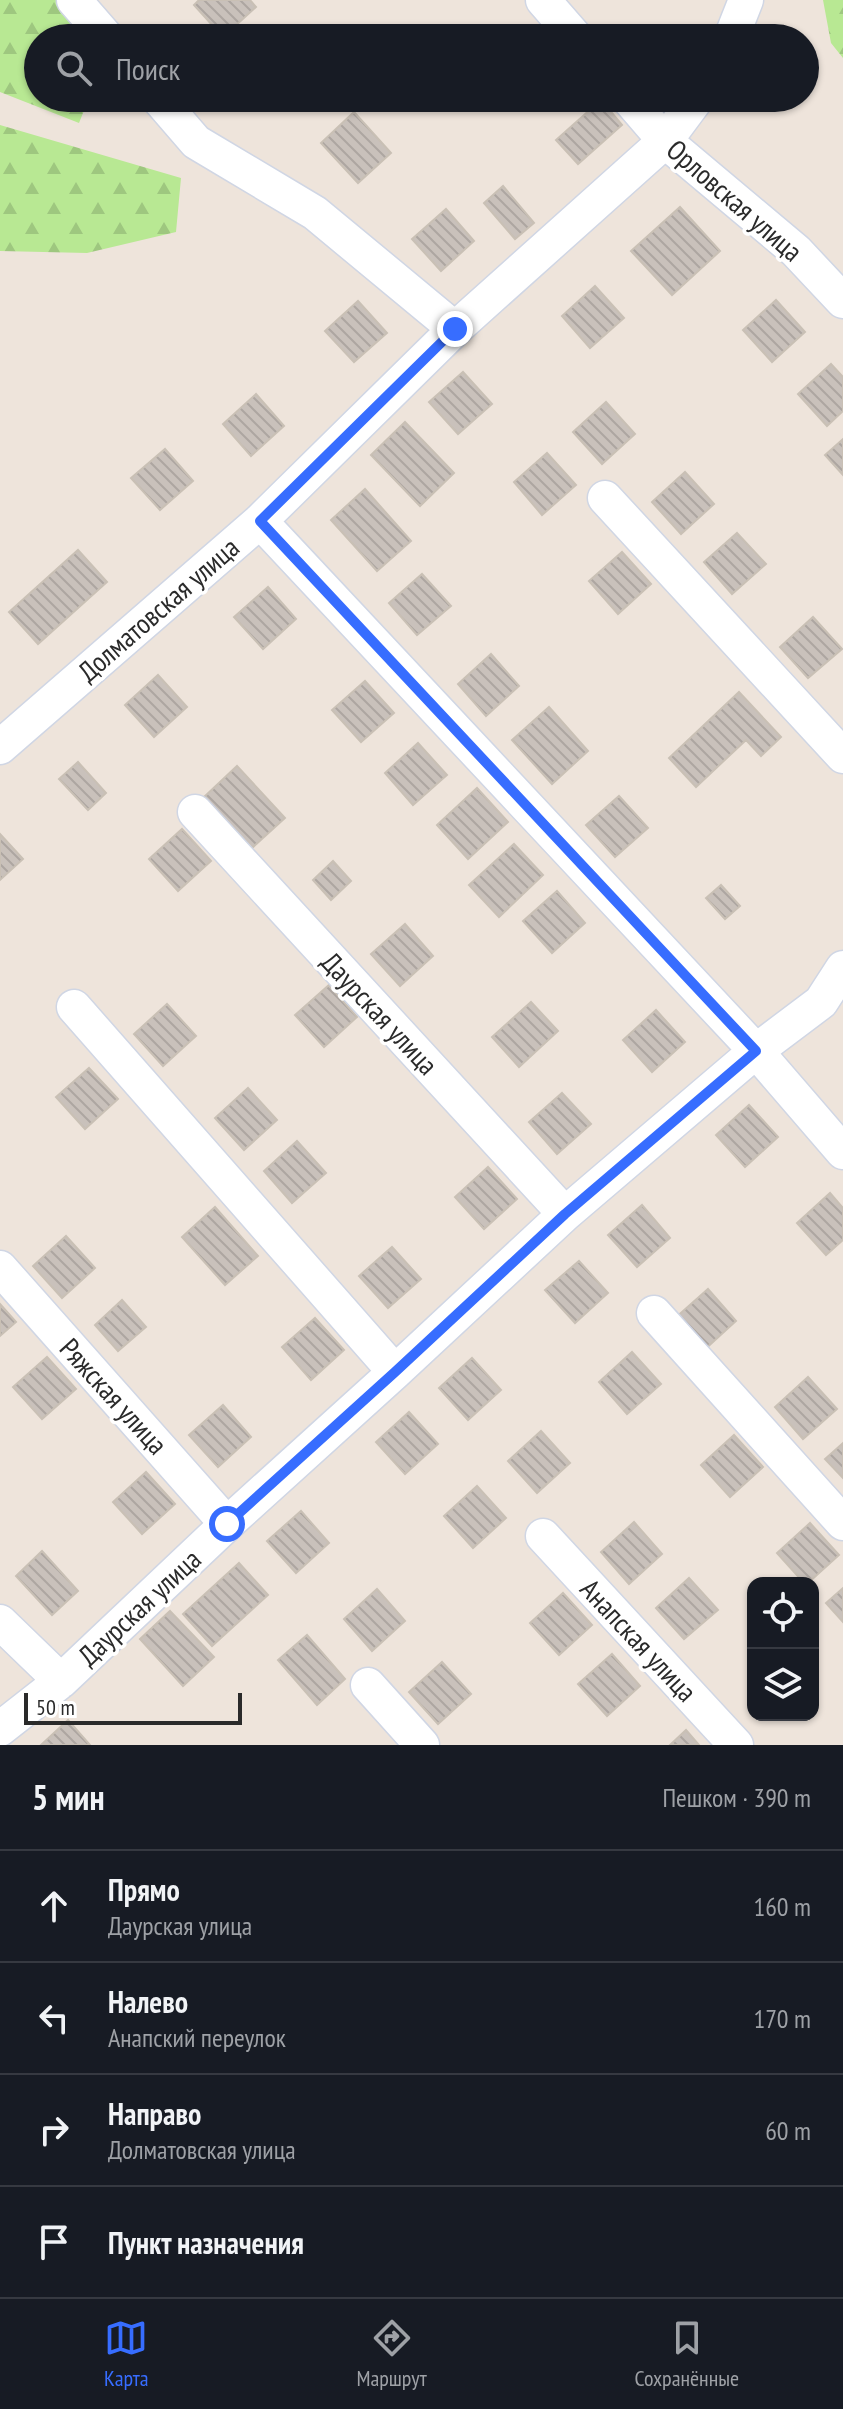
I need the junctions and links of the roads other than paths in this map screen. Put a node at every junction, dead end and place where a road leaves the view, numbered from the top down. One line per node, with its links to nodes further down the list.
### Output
1 (74, 0): 4 (street)
2 (543, 0): 5 (street)
3 (746, 0): 6 (street)
4 (95, 24)
5 (564, 24)
6 (737, 24)
7 (170, 112): 12 (street)
8 (640, 112): 10 (street, Орловская улица)
9 (687, 112): 10 (street, Долматовская улица)
10 (665, 141): 11 (street, Орловская улица); 12 (street, Долматовская улица)
11 (843, 301)
12 (455, 329): 14 (street, Долматовская улица)
13 (605, 498): 16 (street)
14 (260, 521): 15 (street, Долматовская улица); 20 (street)
15 (0, 747)
16 (843, 756)
17 (195, 812): 22 (street, Даурская улица)
18 (843, 968): 20 (street, Даурская улица)
19 (74, 1007): 25 (street)
20 (756, 1051): 21 (street); 22 (street, Даурская улица)
21 (843, 1152)
22 (565, 1214): 25 (street, Даурская улица)
23 (0, 1268): 27 (street, Ряжская улица)
24 (654, 1313): 26 (street)
25 (395, 1372): 27 (street, Даурская улица)
26 (843, 1523)
27 (227, 1524): 30 (street, Даурская улица)
28 (543, 1536): 34 (street, Анапская улица)
29 (0, 1622): 30 (street, Даурская улица)
30 (61, 1681): 32 (street, Даурская улица)
31 (368, 1685): 33 (street)
32 (0, 1729)
33 (422, 1745)
34 (736, 1745)

